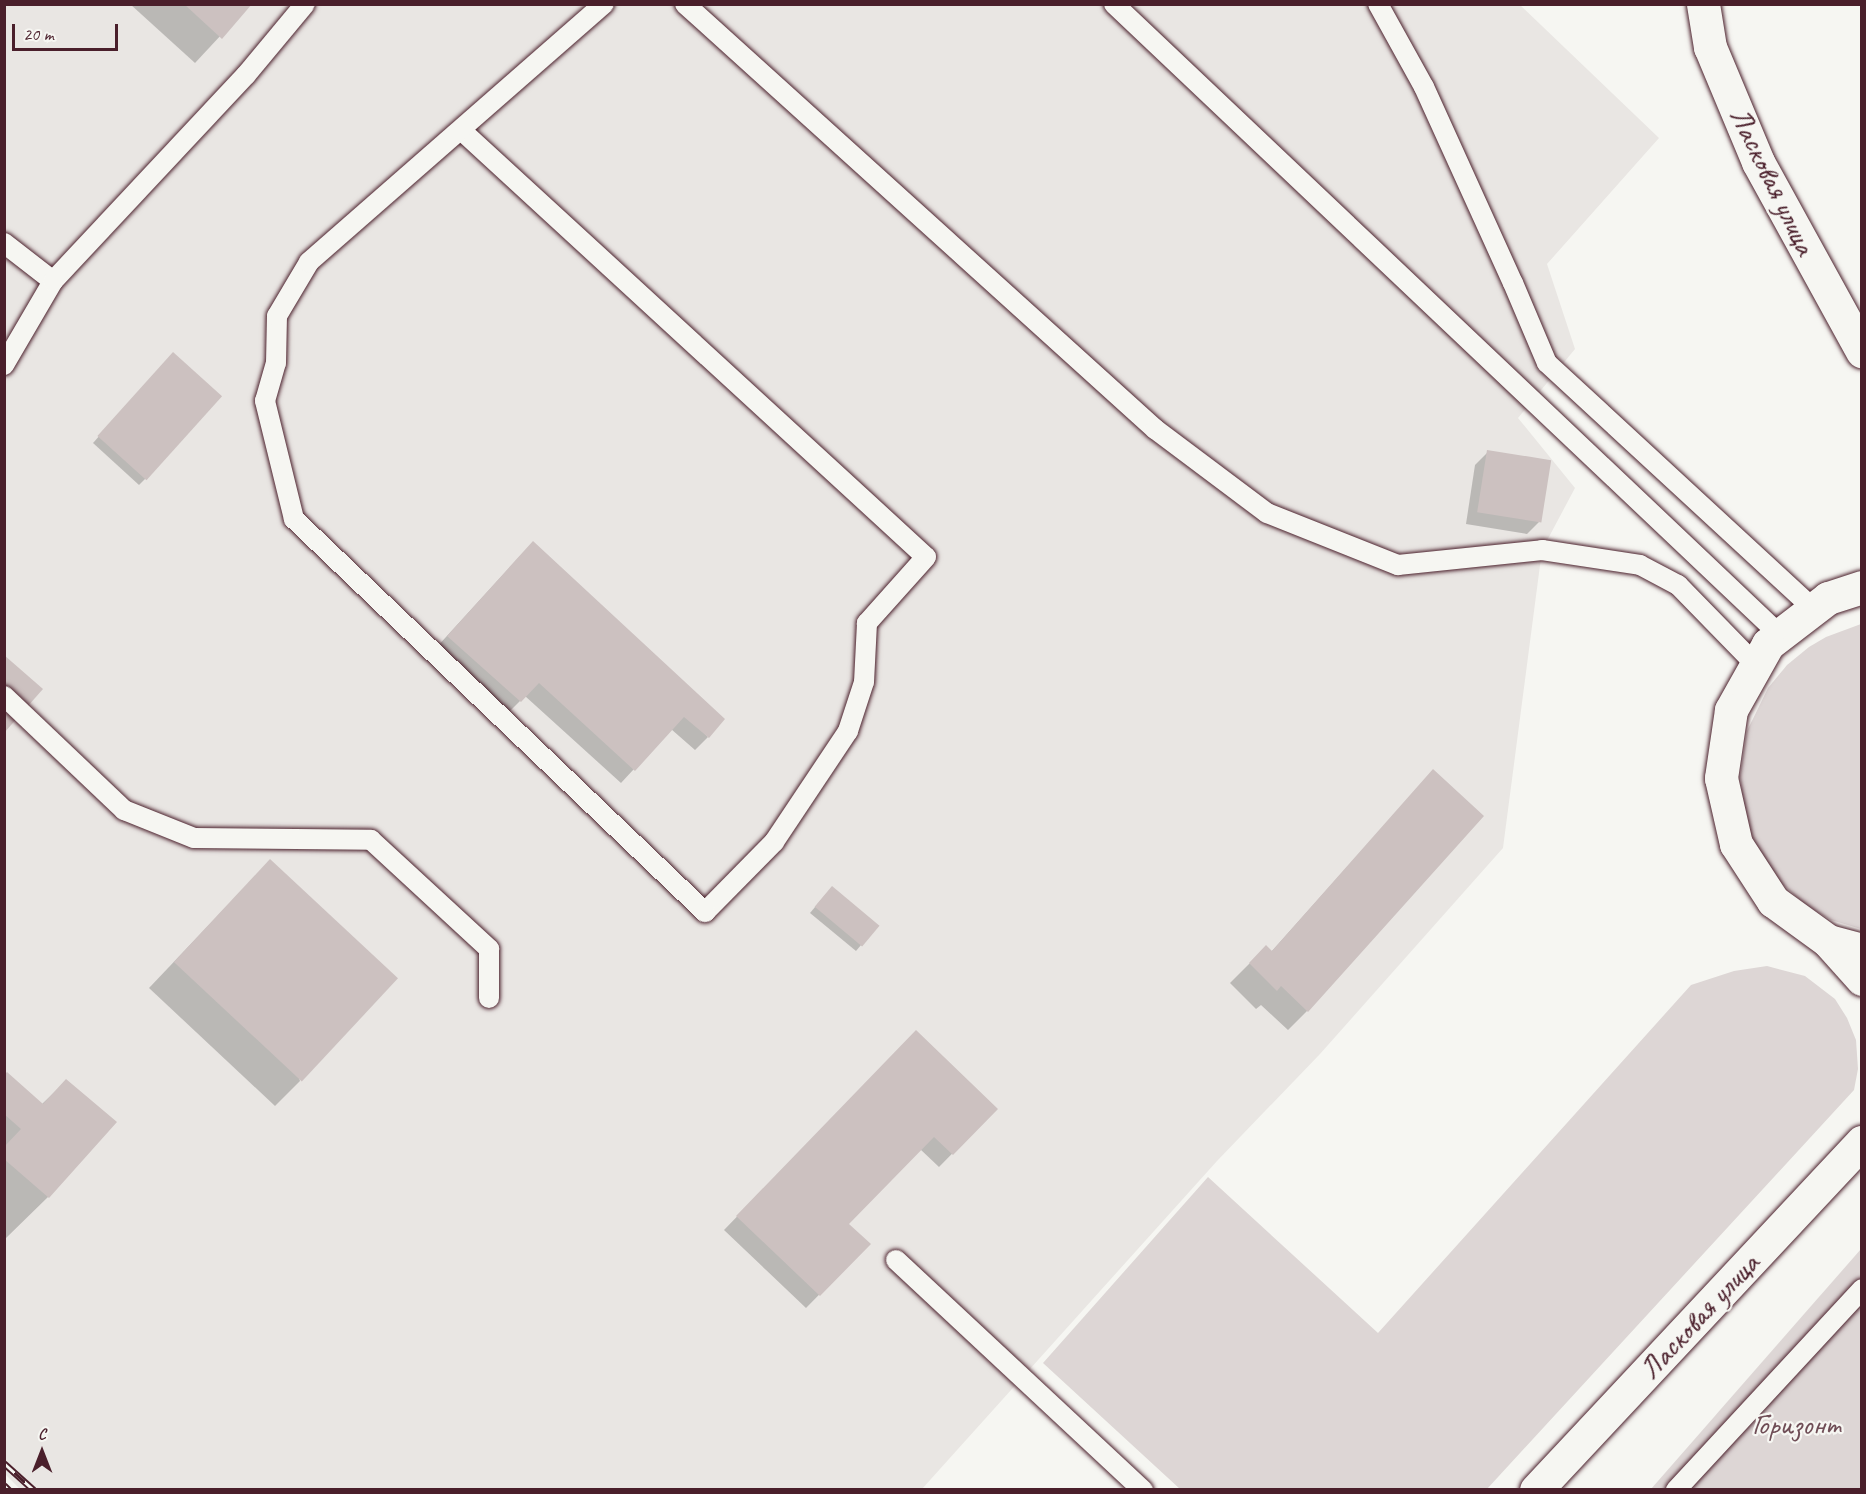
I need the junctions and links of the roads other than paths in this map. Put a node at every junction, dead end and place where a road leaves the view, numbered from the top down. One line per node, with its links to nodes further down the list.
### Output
1 (305, 4): 9 (lane)
2 (604, 4): 7 (lane)
3 (685, 4): 15 (lane)
4 (1114, 4): 14 (lane)
5 (1378, 4): 13 (lane)
6 (1703, 4): 10 (street, Ласковая улица)
7 (461, 130): 7 (lane)
8 (4, 243): 9 (lane)
9 (53, 281): 11 (lane)
10 (1862, 351)
11 (4, 365)
12 (1856, 584): 13 (street)
13 (1814, 609): 14 (street)
14 (1780, 635): 15 (street)
15 (1756, 665): 17 (street)
16 (4, 696): 20 (lane)
17 (1828, 941): 18 (street); 19 (street)
18 (1862, 950)
19 (1862, 979)
20 (489, 998)
21 (1862, 1142): 25 (street, Ласковая улица)
22 (896, 1260): 24 (lane)
23 (1862, 1289): 26 (lane)
24 (1143, 1490)
25 (1536, 1490)
26 (1677, 1490)

